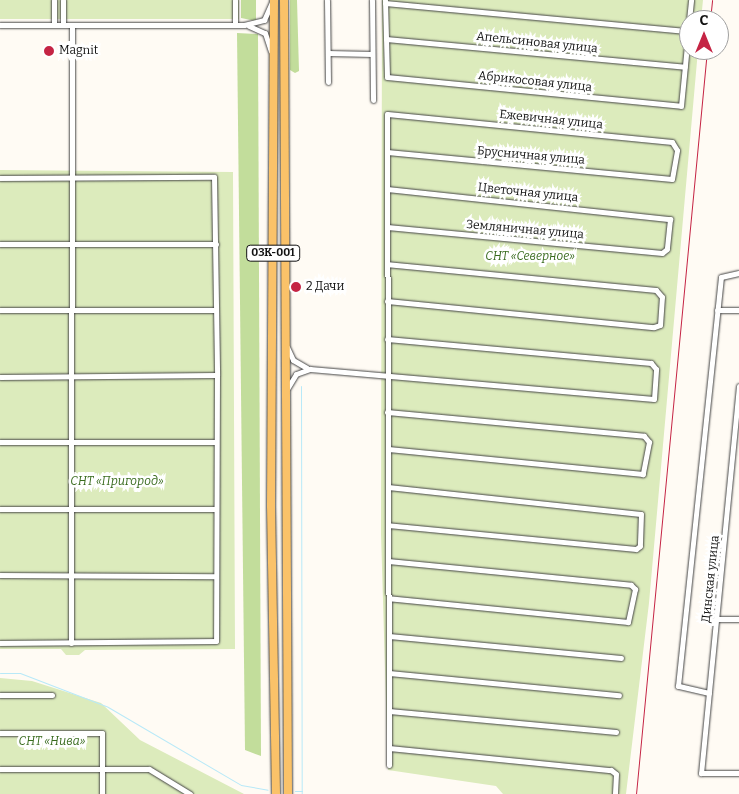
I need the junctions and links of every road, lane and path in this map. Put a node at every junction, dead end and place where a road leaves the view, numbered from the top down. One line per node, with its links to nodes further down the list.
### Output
1 (54, 0): 10 (street)
2 (63, 0): 11 (street)
3 (235, 0): 13 (street)
4 (273, 0): 14 (street); 19 (main road, 03К-001)
5 (284, 0): 43 (main road, 03К-001)
6 (327, 0): 17 (street)
7 (372, 0): 18 (street)
8 (385, 1): 15 (street); 16 (street)
9 (0, 25): 10 (street)
10 (54, 25): 11 (street)
11 (63, 25): 12 (street)
12 (72, 25): 13 (street); 26 (street)
13 (235, 25): 14 (street)
14 (244, 25): 19 (street)
15 (679, 30)
16 (386, 38): 21 (street, Апельсиновая улица); 21 (street, Абрикосовая улица)
17 (328, 53): 18 (street); 22 (street)
18 (372, 54): 23 (street)
19 (274, 60): 57 (main road, 03К-001)
20 (686, 60): 21 (street)
21 (685, 67)
22 (328, 82)
23 (373, 100)
24 (387, 152): 27 (street, Брусничная улица); 27 (street, Ежевичная улица); 28 (street)
25 (0, 178): 26 (street)
26 (72, 178): 30 (street); 32 (street)
27 (672, 179)
28 (387, 189): 29 (street); 33 (street, Цветочная улица)
29 (387, 227): 33 (street, Земляничная улица); 34 (street)
30 (71, 243): 31 (street); 32 (street); 37 (street)
31 (0, 244)
32 (216, 244): 39 (street)
33 (662, 253)
34 (388, 264): 36 (street); 36 (street)
35 (739, 273): 40 (street)
36 (387, 301): 42 (street)
37 (71, 309): 38 (street); 39 (street); 48 (street)
38 (0, 310)
39 (216, 310): 46 (street)
40 (717, 310): 41 (street); 78 (street)
41 (739, 310)
42 (387, 339): 45 (street); 45 (street)
43 (286, 346): 44 (street); 50 (main road, 03К-001)
44 (310, 369): 45 (street); 50 (street)
45 (388, 374): 51 (street)
46 (217, 375): 48 (street); 54 (street)
47 (0, 377): 48 (street)
48 (70, 377): 53 (street)
49 (739, 386): 56 (street, Динская улица)
50 (287, 390): 58 (main road, 03К-001)
51 (388, 412): 55 (street); 55 (street)
52 (0, 442): 53 (street)
53 (71, 442): 54 (street); 62 (street)
54 (215, 442): 63 (street)
55 (388, 449): 59 (street)
56 (736, 465): 71 (street, Динская улица)
57 (271, 475): 58 (main road); 60 (main road, 03К-001)
58 (288, 476): 61 (main road, 03К-001)
59 (388, 487): 65 (street); 65 (street)
60 (271, 506): 61 (main road); 90 (main road, 03К-001)
61 (287, 506): 93 (main road, 03К-001)
62 (71, 509): 63 (street); 64 (street); 68 (street)
63 (216, 509): 69 (street)
64 (0, 510)
65 (388, 525): 66 (street)
66 (388, 561): 70 (street); 70 (street)
67 (0, 575): 68 (street)
68 (70, 576): 69 (street); 75 (street)
69 (216, 576): 75 (street)
70 (389, 598): 73 (street)
71 (716, 619): 72 (street); 78 (street, Динская улица)
72 (739, 619)
73 (389, 636): 76 (street); 77 (street)
74 (0, 643): 75 (street)
75 (71, 643)
76 (621, 658)
77 (389, 673): 80 (street); 82 (street)
78 (709, 692): 89 (street, Динская улица)
79 (52, 695): 81 (street)
80 (619, 695)
81 (0, 696)
82 (389, 711): 83 (street); 85 (street)
83 (616, 732)
84 (0, 733): 87 (street)
85 (389, 748): 86 (street); 94 (street)
86 (389, 765)
87 (102, 768): 88 (street); 91 (street); 92 (street)
88 (0, 769)
89 (739, 773)
90 (276, 791)
91 (102, 794)
92 (190, 794)
93 (288, 794)
94 (615, 794)

